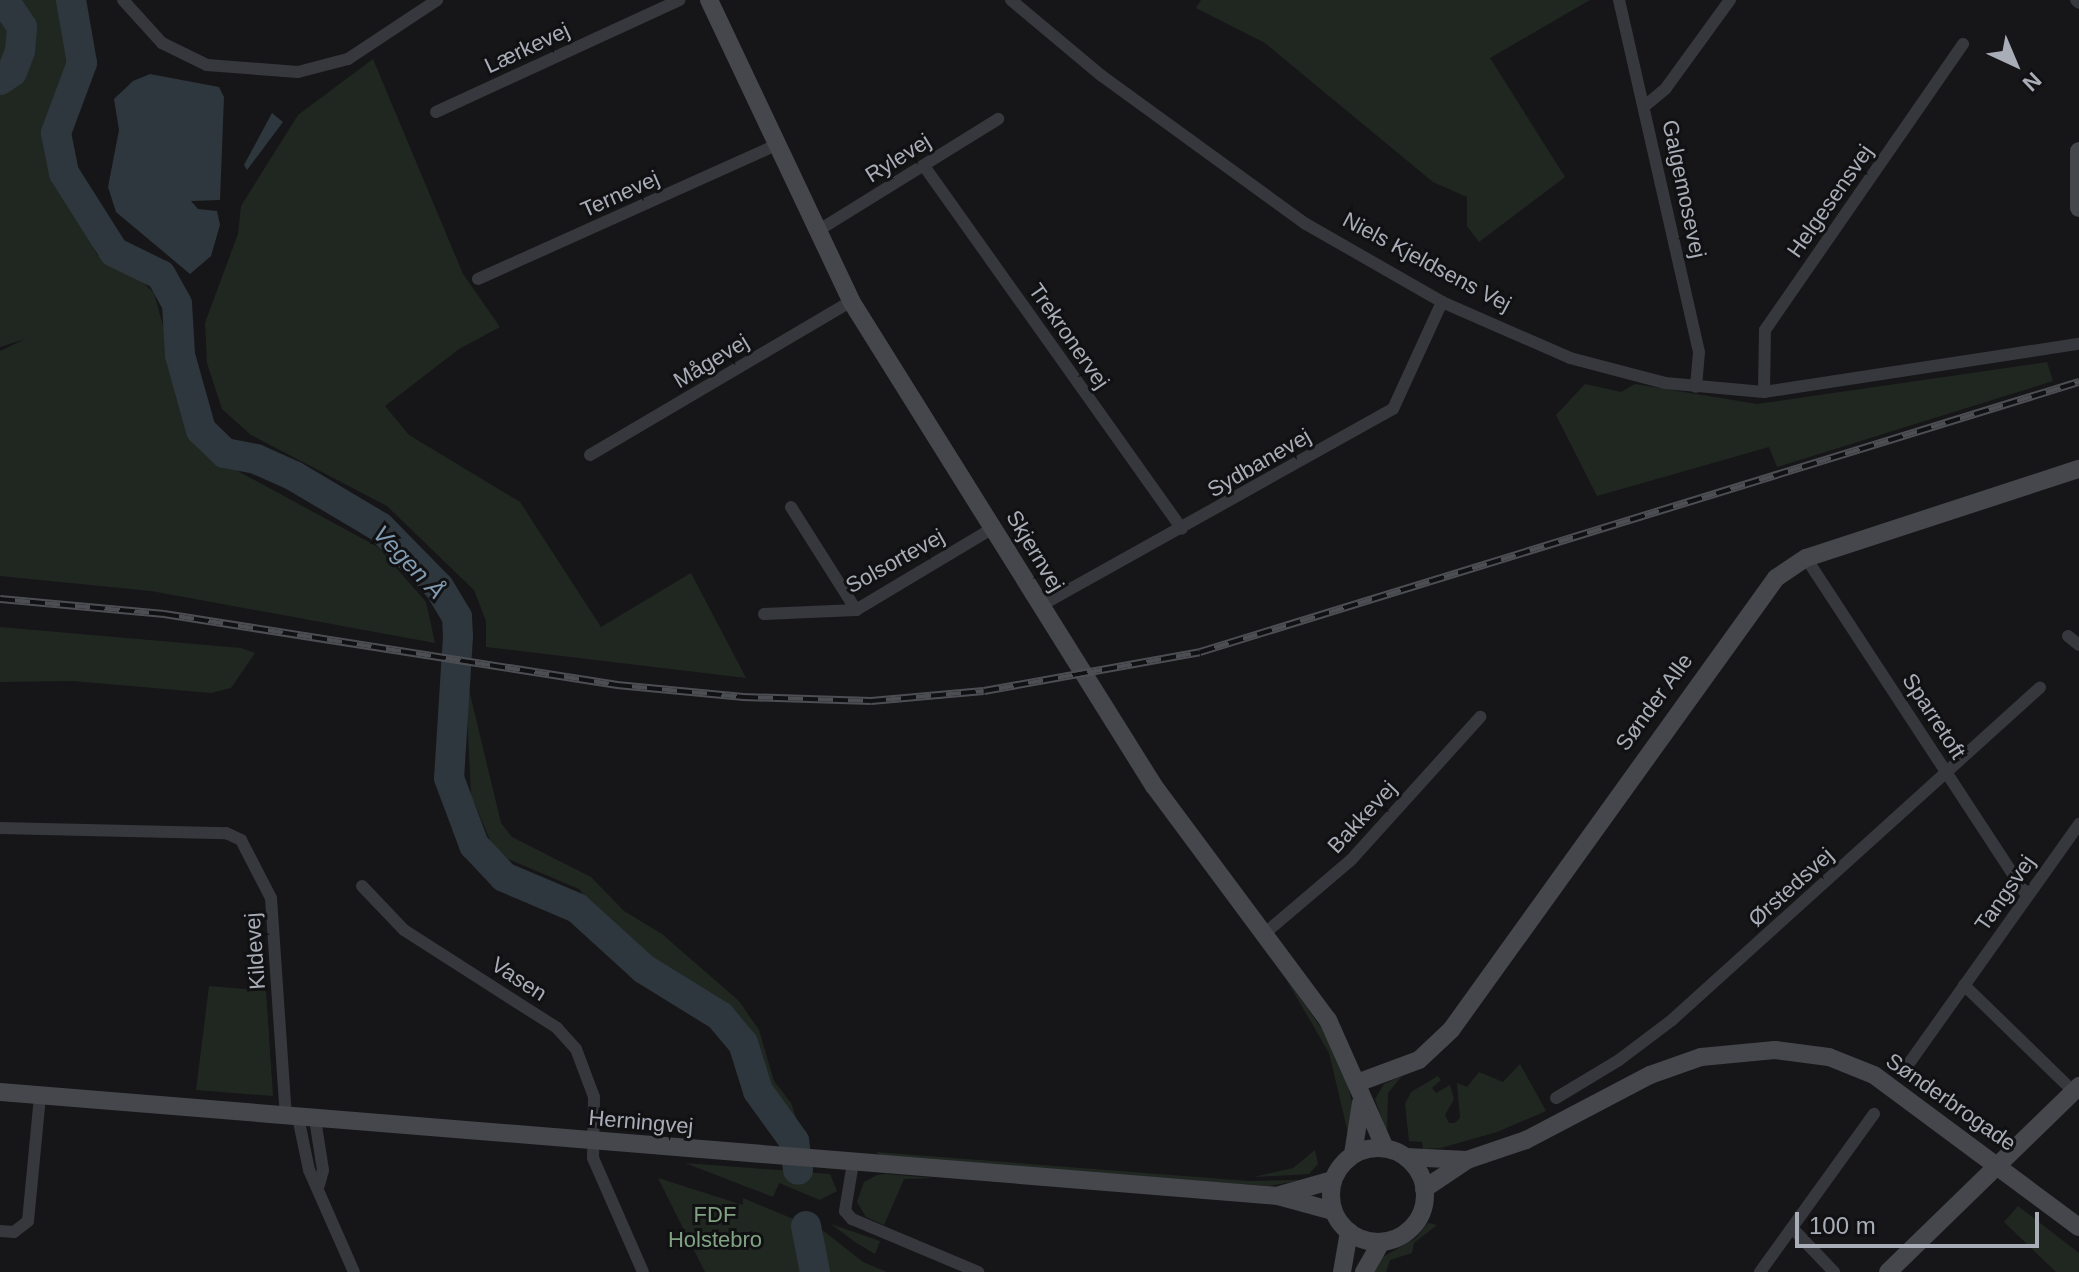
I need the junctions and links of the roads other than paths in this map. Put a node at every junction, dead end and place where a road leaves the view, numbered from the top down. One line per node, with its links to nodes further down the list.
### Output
1 (123, 0): 2 (street)
2 (437, 0)
3 (679, 0): 10 (street, Lærkevej)
4 (709, 0): 12 (street, Skjernvej)
5 (1011, 0): 19 (street, Niels Kjeldsens Vej)
6 (1619, 0): 9 (street, Galgemosevej)
7 (1730, 0): 9 (street)
8 (1963, 44): 22 (street, Helgesensvej)
9 (1646, 105): 21 (street, Galgemosevej)
10 (436, 112)
11 (998, 119): 14 (street, Rylevej)
12 (778, 144): 16 (street, Skjernvej); 17 (street, Ternevej)
13 (2079, 151): 15 (street)
14 (924, 166): 16 (street, Rylevej); 27 (street, Trekronervej)
15 (2079, 208)
16 (819, 230): 18 (street, Skjernvej)
17 (478, 279)
18 (851, 301): 23 (street, Mågevej); 26 (street, Skjernvej)
19 (1442, 302): 21 (street, Niels Kjeldsens Vej); 27 (street, Sydbanevej)
20 (2079, 344): 22 (street, Niels Kjeldsens Vej)
21 (1696, 387): 22 (street, Niels Kjeldsens Vej)
22 (1764, 392)
23 (590, 455)
24 (2079, 469): 28 (street, Sønder Alle)
25 (791, 507): 30 (street)
26 (993, 528): 29 (street, Skjernvej); 30 (street, Solsortevej)
27 (1182, 529): 29 (street, Sydbanevej)
28 (1806, 558): 36 (street, Sparretoft); 46 (street, Sønder Alle)
29 (1040, 606): 41 (street, Skjernvej)
30 (856, 610): 31 (street, Solsortevej)
31 (764, 614)
32 (2068, 636): 33 (street)
33 (2079, 645)
34 (2040, 688): 36 (street, Ørstedsvej)
35 (1480, 717): 41 (street, Bakkevej)
36 (1948, 774): 40 (street, Sparretoft); 48 (street, Ørstedsvej)
37 (2079, 824): 40 (street, Tangsvej)
38 (0, 828): 50 (street, Kildevej)
39 (362, 886): 51 (street, Vasen)
40 (2027, 896): 42 (street, Tangsvej)
41 (1264, 934): 46 (street, Skjernvej)
42 (1964, 985): 43 (street, Tangsvej); 44 (street)
43 (1905, 1069)
44 (2076, 1089): 57 (street)
45 (0, 1092): 47 (street, Herningvej)
46 (1359, 1092): 52 (street, Skjernvej); 53 (street)
47 (40, 1096): 50 (street, Herningvej); 64 (street)
48 (1556, 1098)
49 (1874, 1114): 63 (street)
50 (300, 1118): 51 (street, Herningvej); 67 (street, Kildevej)
51 (595, 1142): 56 (street, Herningvej); 68 (street, Vasen)
52 (1385, 1148): 53 (street); 54 (street)
53 (1357, 1150): 58 (street)
54 (1411, 1159): 55 (street, Sønderbrogade); 59 (street)
55 (1467, 1160): 57 (street, Sønderbrogade); 59 (street, Sønderbrogade)
56 (853, 1163): 60 (street, Herningvej); 69 (street)
57 (1999, 1165): 62 (street, Sønderbrogade); 74 (street)
58 (1335, 1175): 60 (street, Herningvej); 61 (street)
59 (1424, 1189): 66 (street)
60 (1278, 1196): 61 (street, Herningvej)
61 (1331, 1209): 65 (street)
62 (2079, 1227)
63 (1792, 1228): 72 (street); 73 (street)
64 (0, 1231)
65 (1349, 1232): 66 (street); 70 (street)
66 (1381, 1242): 71 (street)
67 (354, 1272)
68 (643, 1272)
69 (978, 1272)
70 (1342, 1272)
71 (1364, 1272)
72 (1760, 1272)
73 (1834, 1272)
74 (1888, 1272)

